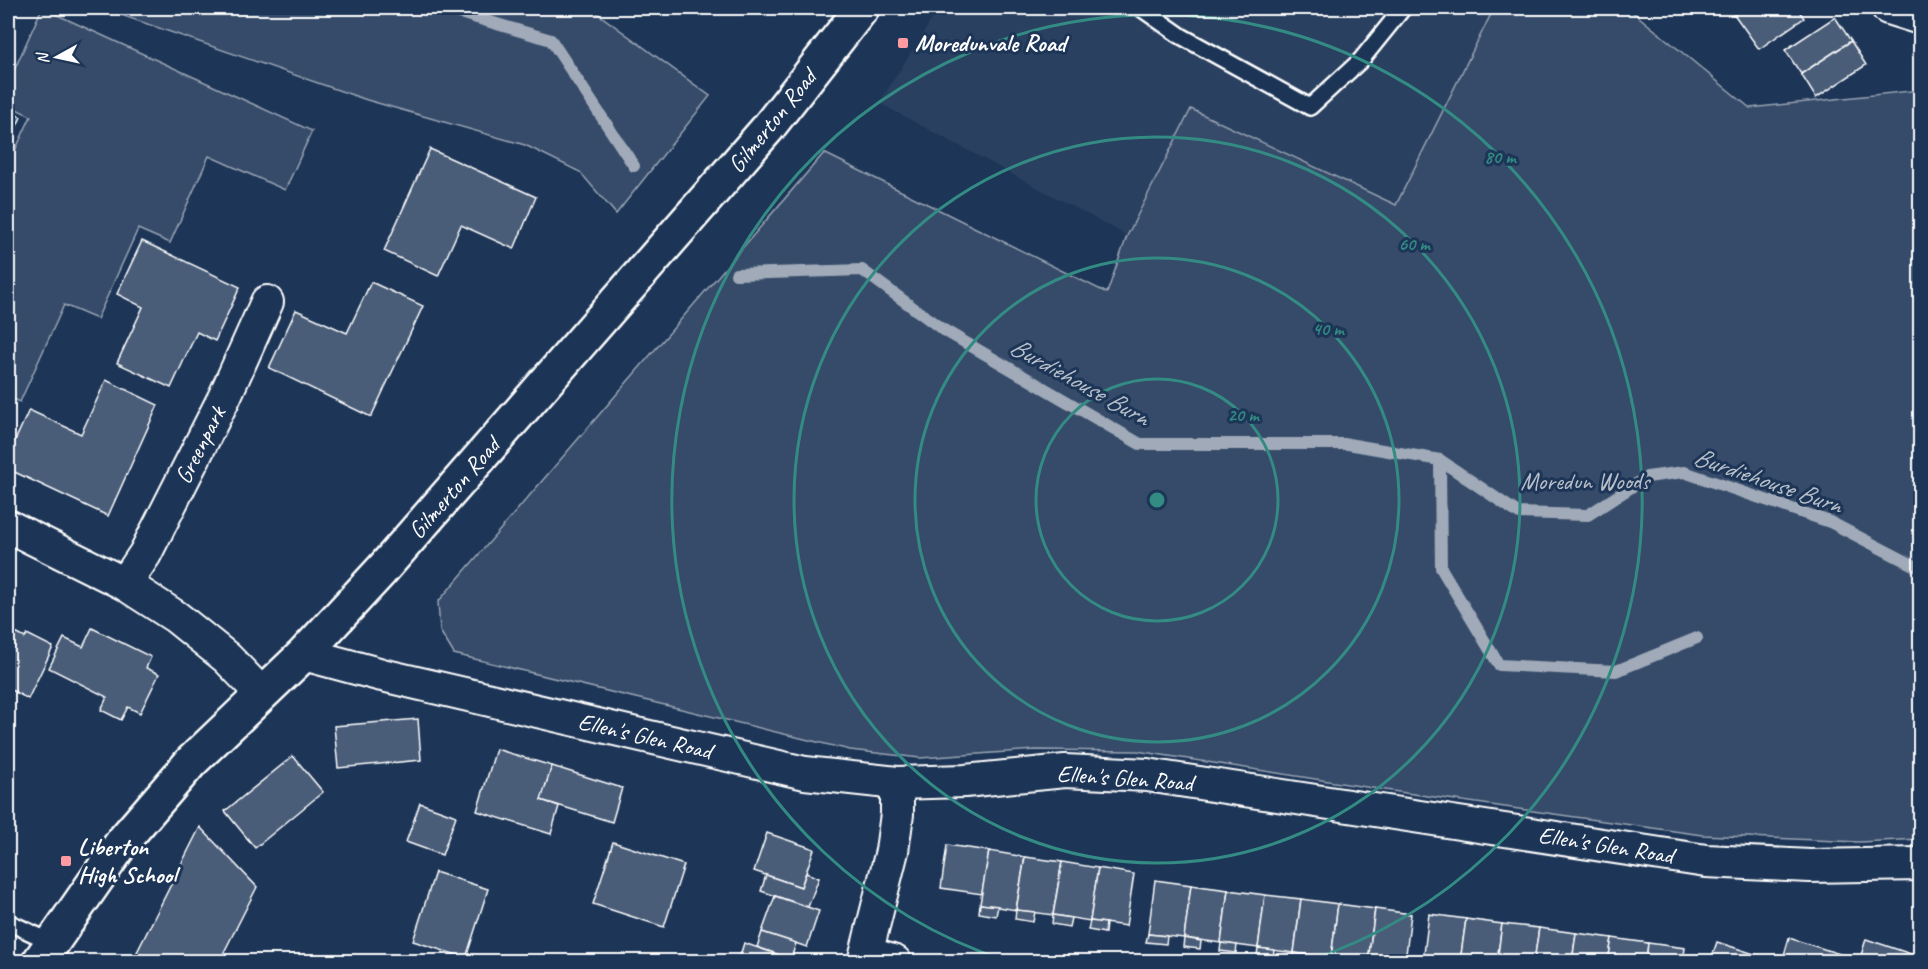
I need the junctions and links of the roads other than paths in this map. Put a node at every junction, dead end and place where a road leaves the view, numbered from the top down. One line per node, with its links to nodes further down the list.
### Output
1 (862, 8): 9 (main road, Gilmerton Road)
2 (1141, 8): 3 (lane)
3 (1403, 8)
4 (1888, 8): 5 (street)
5 (1920, 18)
6 (267, 302): 8 (street, Greenpark)
7 (8, 526): 8 (street)
8 (125, 584): 10 (street)
9 (304, 654): 10 (main road, Gilmerton Road); 11 (street, Ellen's Glen Road)
10 (261, 693): 14 (main road, Gilmerton Road)
11 (897, 783): 12 (street, Ellen's Glen Road); 15 (street)
12 (1920, 864)
13 (8, 922): 14 (lane)
14 (45, 952)
15 (875, 959)

